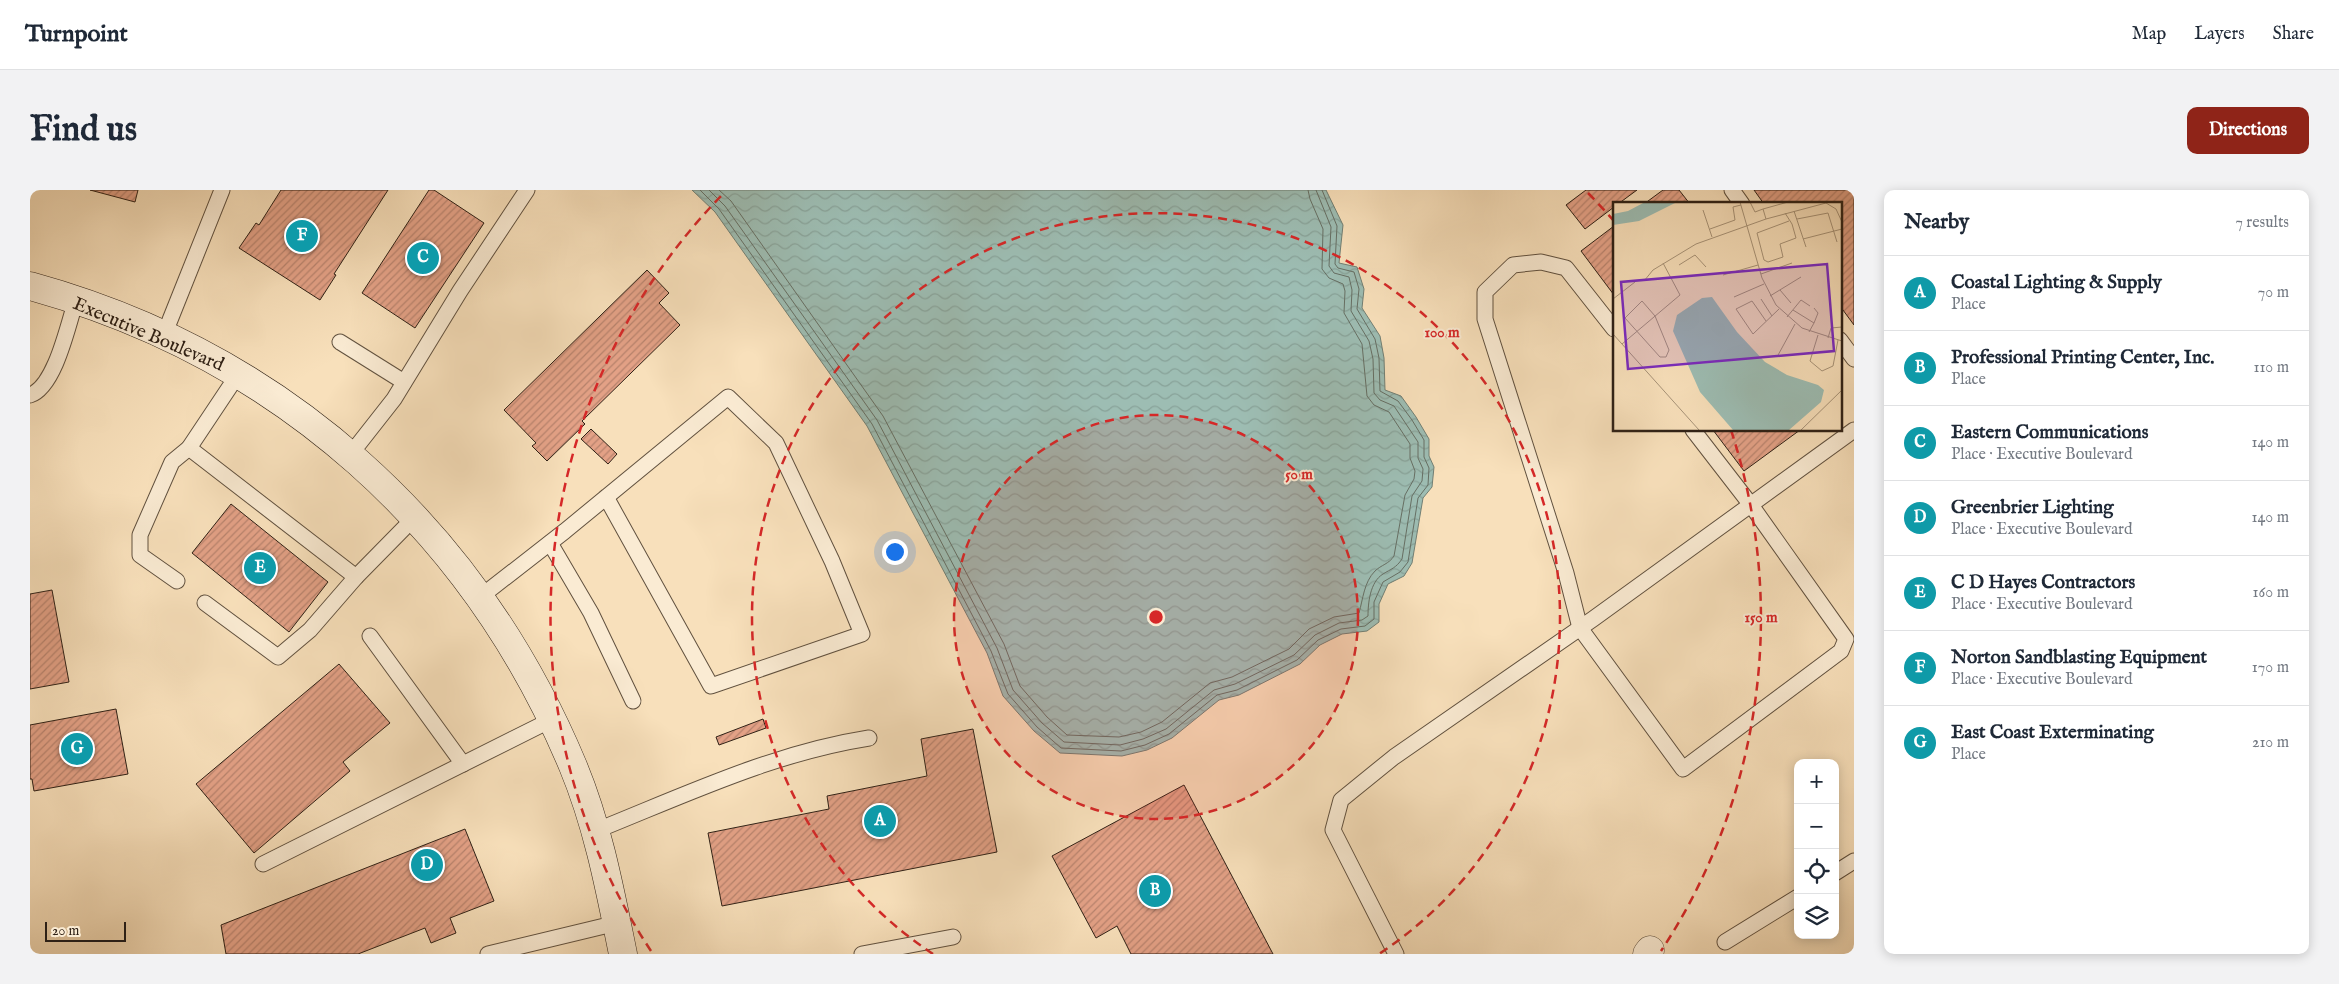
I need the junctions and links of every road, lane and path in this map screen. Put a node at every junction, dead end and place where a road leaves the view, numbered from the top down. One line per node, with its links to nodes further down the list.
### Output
1 (222, 190): 8 (lane)
2 (527, 190): 13 (lane)
3 (1732, 190): 4 (lane)
4 (1741, 202)
5 (30, 286): 6 (street, Executive Boulevard)
6 (76, 300): 8 (street, Executive Boulevard); 14 (lane)
7 (1613, 328): 27 (lane)
8 (164, 335): 12 (street, Executive Boulevard)
9 (340, 342): 13 (lane)
10 (1842, 343): 11 (lane)
11 (1854, 359)
12 (239, 373): 17 (lane); 18 (street, Executive Boulevard)
13 (404, 382): 18 (lane)
14 (30, 395)
15 (1854, 430): 20 (lane)
16 (1694, 431): 20 (lane)
17 (189, 448): 23 (lane); 24 (lane)
18 (350, 455): 21 (street, Executive Boulevard)
19 (606, 497): 19 (lane); 22 (lane)
20 (1751, 504): 27 (lane); 27 (lane)
21 (415, 517): 23 (lane); 25 (street, Executive Boulevard)
22 (550, 543): 25 (lane); 29 (lane)
23 (356, 577): 26 (lane)
24 (177, 581)
25 (479, 598): 30 (street, Executive Boulevard)
26 (205, 603)
27 (1580, 628): 44 (lane)
28 (370, 636): 32 (lane)
29 (633, 701)
30 (551, 720): 32 (lane); 33 (street, Executive Boulevard)
31 (869, 738): 33 (lane)
32 (463, 764): 35 (lane)
33 (595, 831): 38 (street, Executive Boulevard)
34 (1854, 861): 36 (lane)
35 (263, 864)
36 (1839, 870)
37 (1794, 899): 40 (lane)
38 (617, 923): 41 (lane); 42 (street, Executive Boulevard)
39 (953, 937): 43 (lane)
40 (1725, 942)
41 (488, 954)
42 (623, 954)
43 (862, 954)
44 (1396, 954)

